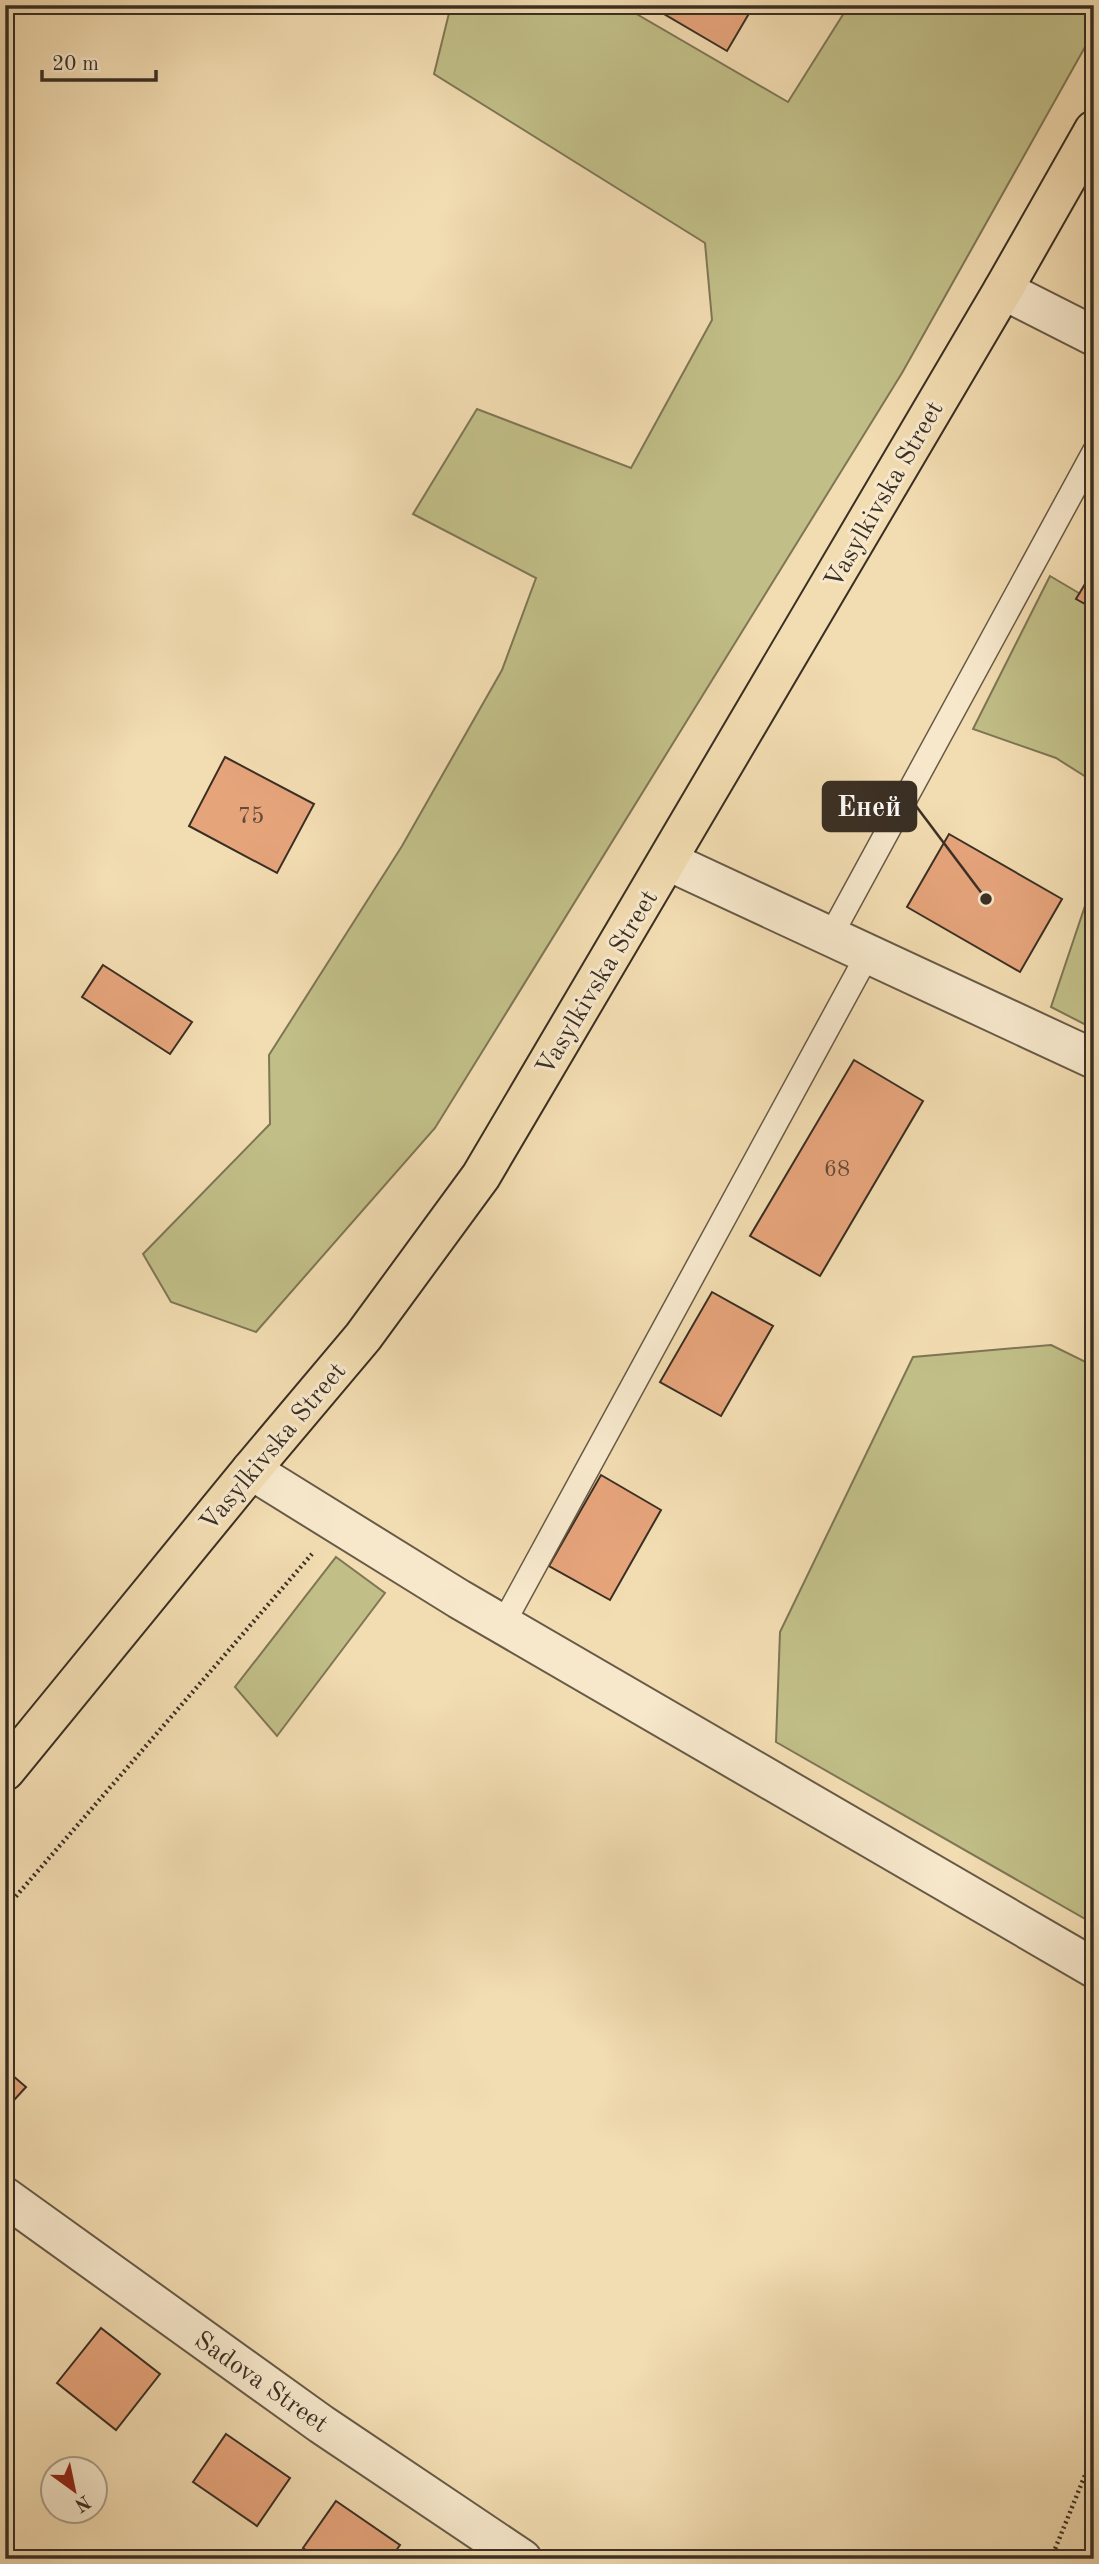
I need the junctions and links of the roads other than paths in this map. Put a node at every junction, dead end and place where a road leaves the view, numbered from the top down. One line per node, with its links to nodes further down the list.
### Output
1 (1094, 130): 2 (main road, Vasylkivska Street)
2 (1003, 290): 3 (street); 5 (main road, Vasylkivska Street)
3 (1094, 336)
4 (1094, 452): 6 (lane)
5 (668, 861): 6 (street); 9 (main road, Vasylkivska Street)
6 (830, 937): 7 (street)
7 (867, 954): 8 (street); 10 (lane)
8 (1094, 1059)
9 (251, 1470): 10 (street); 11 (main road, Vasylkivska Street)
10 (503, 1624): 12 (street)
11 (5, 1771)
12 (1059, 1949): 13 (street); 14 (street)
13 (1094, 1968)
14 (1094, 1990)
15 (5, 2197): 16 (street, Sadova Street)
16 (522, 2559)

